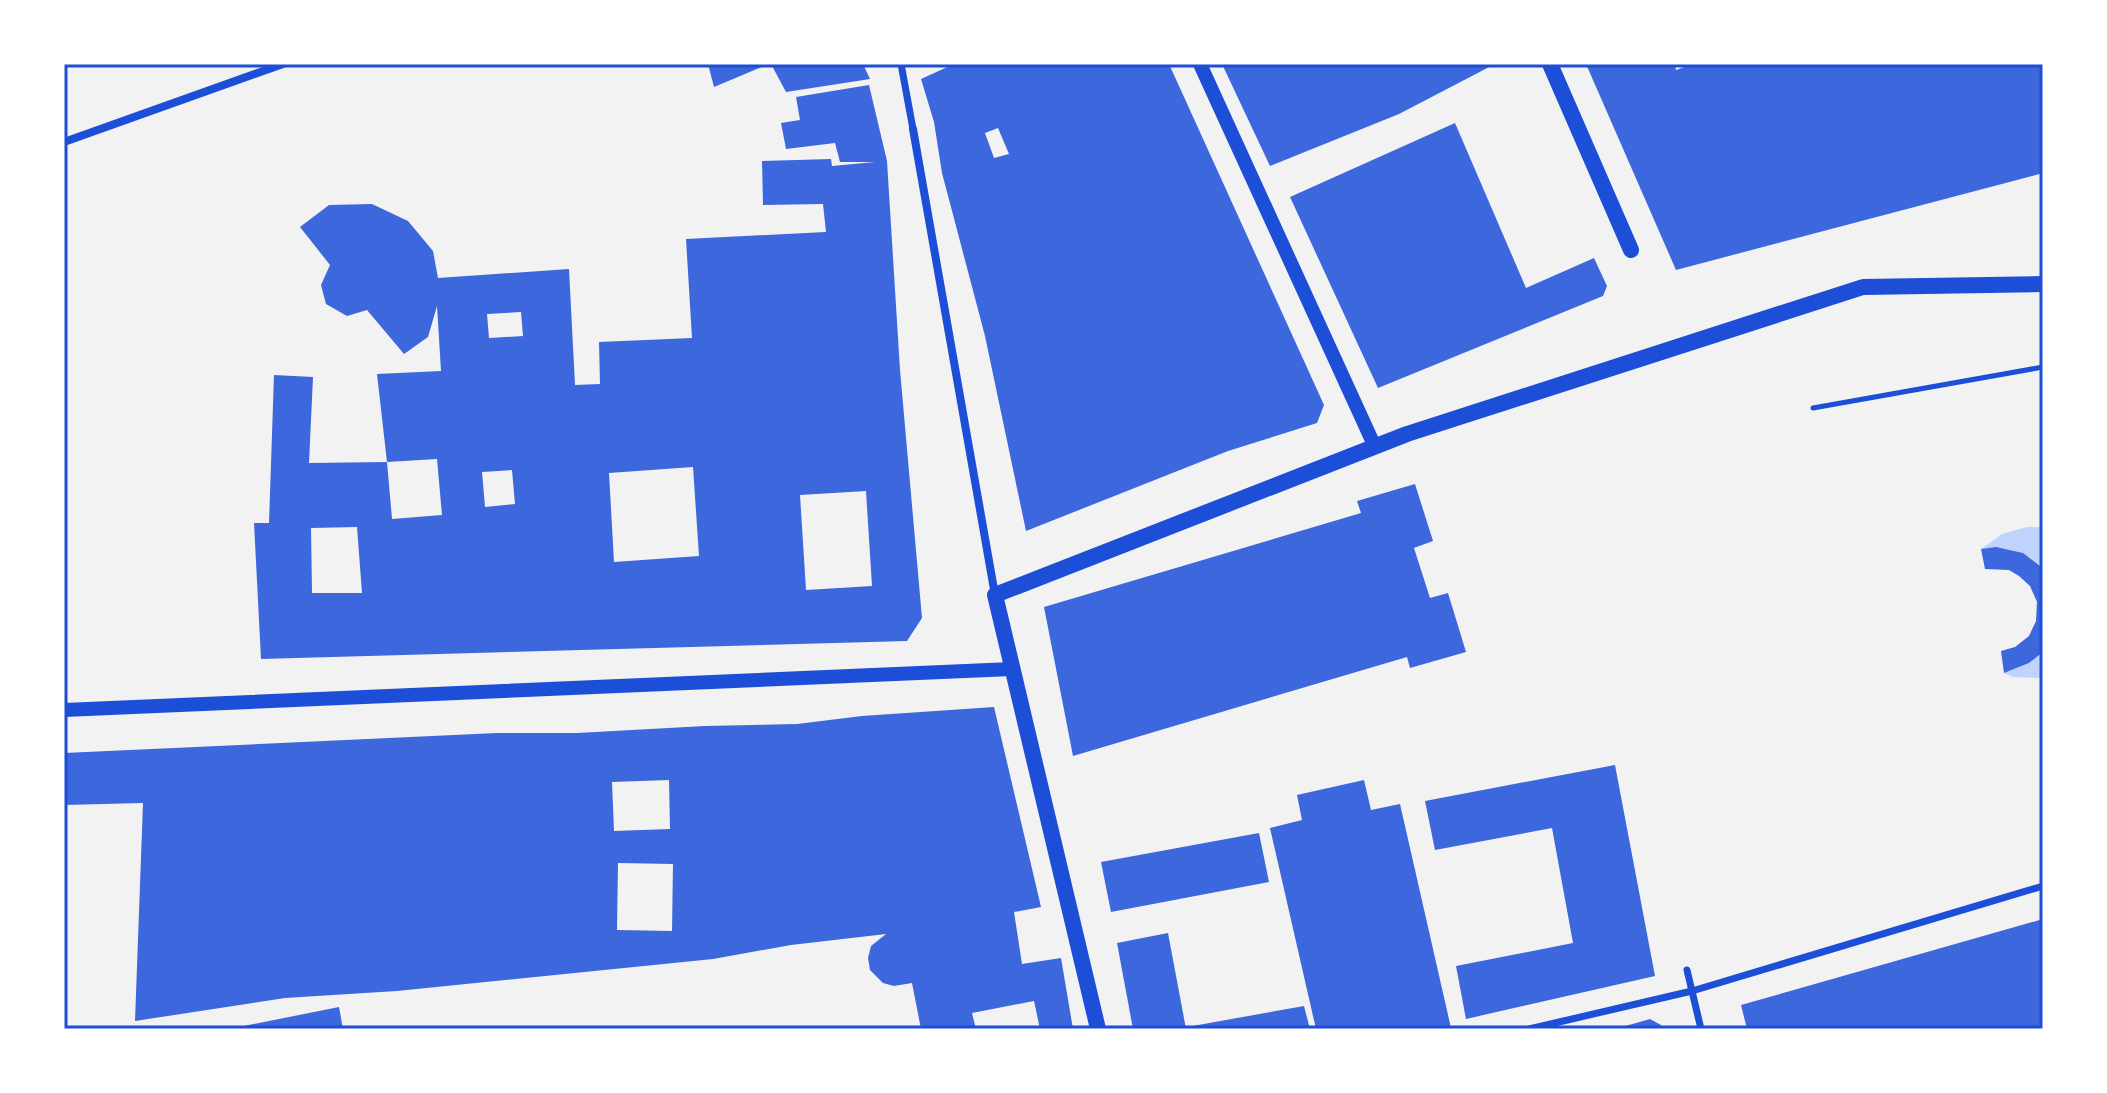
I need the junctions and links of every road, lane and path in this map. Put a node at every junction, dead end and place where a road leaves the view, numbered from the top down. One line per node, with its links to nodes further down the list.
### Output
1 (283, 64): 6 (street)
2 (901, 64): 5 (street)
3 (1200, 64): 11 (street)
4 (1550, 64): 7 (main road)
5 (913, 129): 12 (street)
6 (64, 142)
7 (1631, 250)
8 (2043, 284): 11 (main road)
9 (2043, 367): 10 (path)
10 (1813, 408)
11 (1375, 447): 12 (main road)
12 (995, 595): 13 (main road)
13 (1012, 669): 14 (street); 18 (main road)
14 (64, 710)
15 (2043, 886): 17 (street)
16 (1687, 970): 17 (street)
17 (1692, 991): 19 (street); 20 (street)
18 (1098, 1029)
19 (1529, 1029)
20 (1701, 1029)

